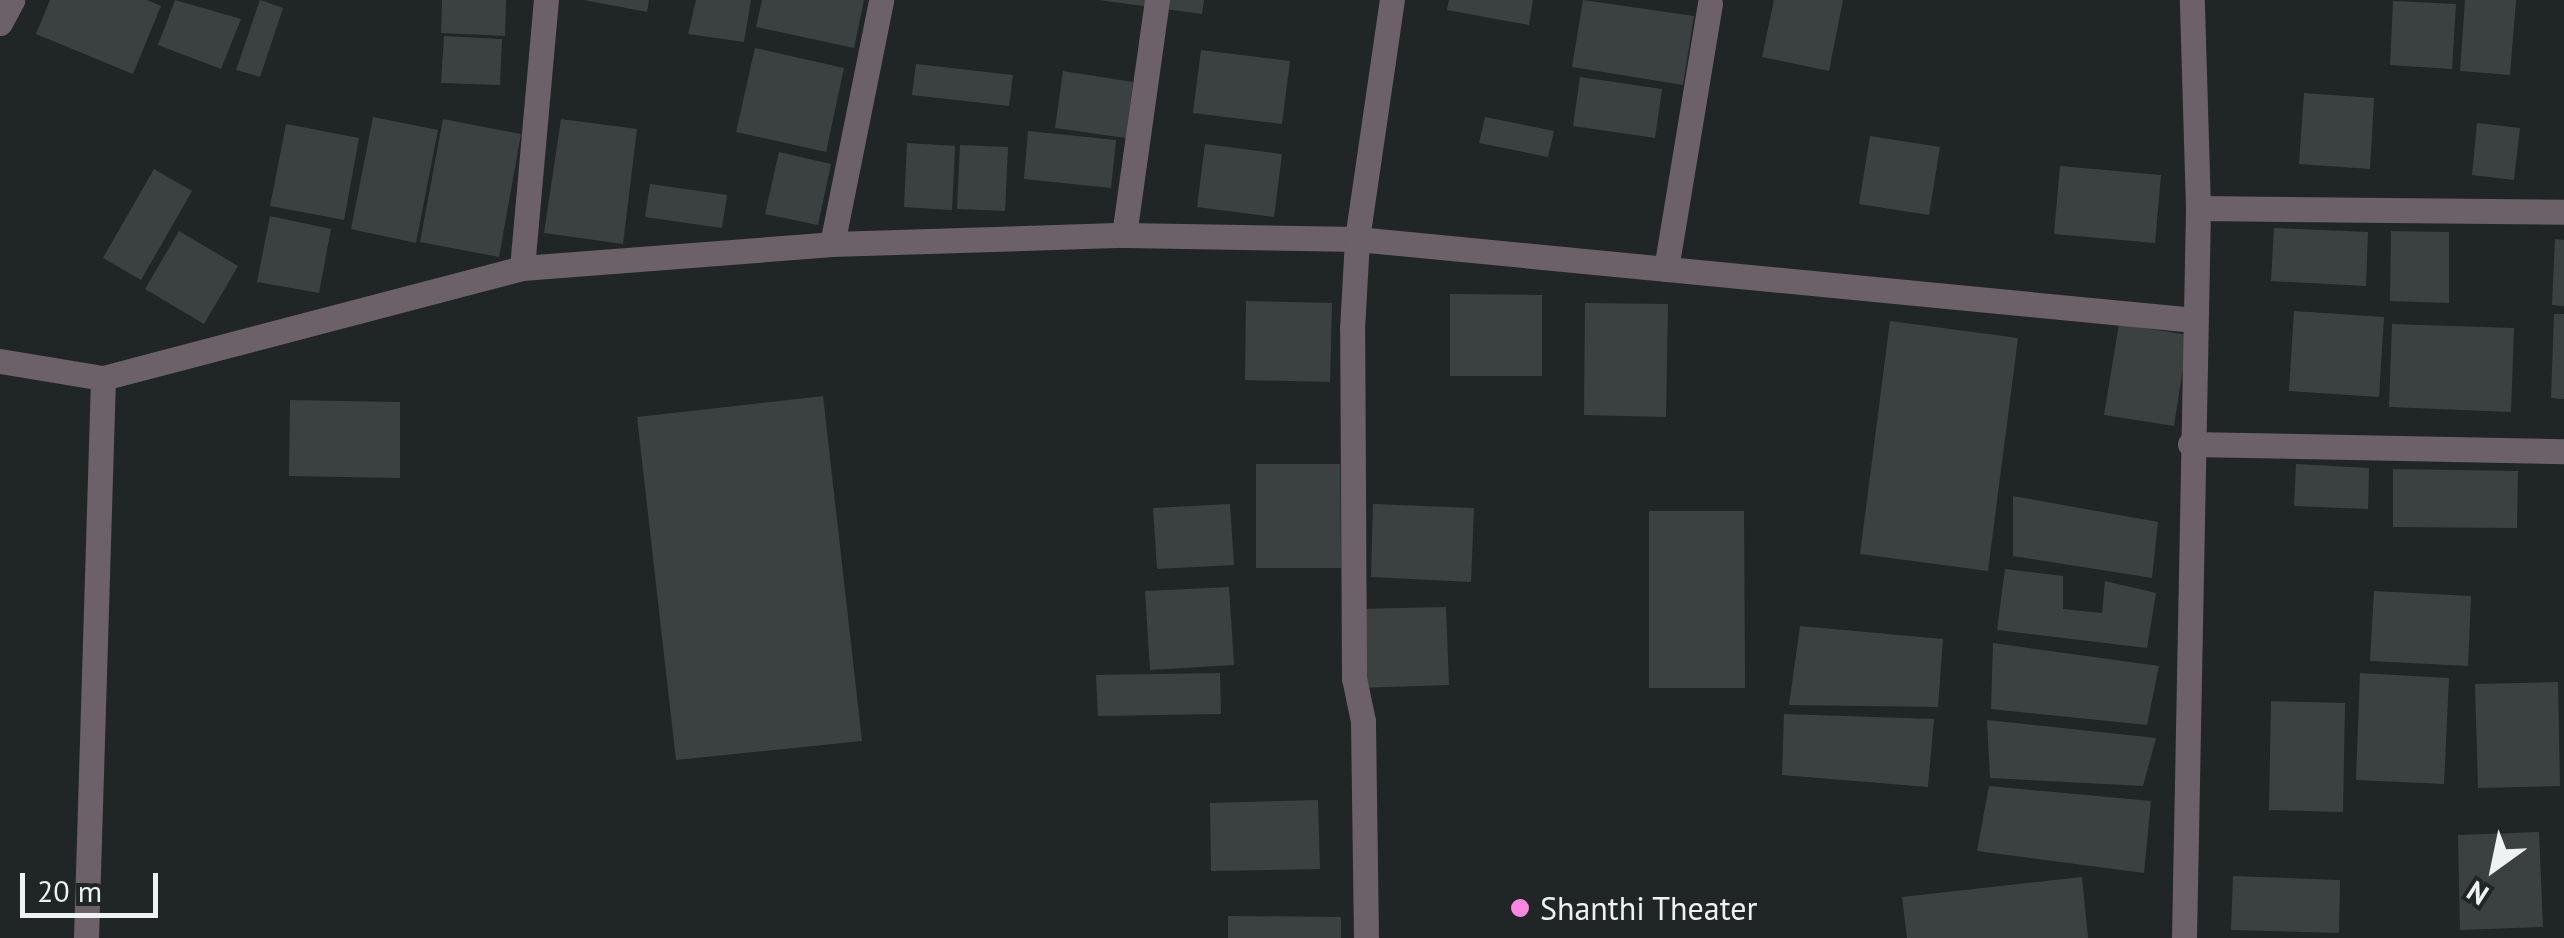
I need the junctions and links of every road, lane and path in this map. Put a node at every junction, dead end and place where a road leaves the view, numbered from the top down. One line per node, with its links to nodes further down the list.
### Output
1 (12, 0): 8 (street)
2 (546, 0): 14 (street)
3 (881, 0): 13 (street)
4 (1157, 0): 11 (street)
5 (1392, 0): 12 (street)
6 (2192, 0): 9 (street)
7 (1710, 4): 15 (street)
8 (0, 23)
9 (2198, 208): 10 (street); 16 (street)
10 (2564, 212)
11 (1124, 235): 12 (street); 13 (street)
12 (1358, 239): 15 (street); 22 (street)
13 (832, 244): 14 (street)
14 (522, 268): 18 (street)
15 (1666, 269): 16 (street)
16 (2195, 320): 19 (street)
17 (0, 361): 18 (street)
18 (102, 378): 21 (street)
19 (2190, 444): 20 (street); 23 (street)
20 (2564, 450)
21 (86, 938)
22 (1366, 938)
23 (2184, 938)

